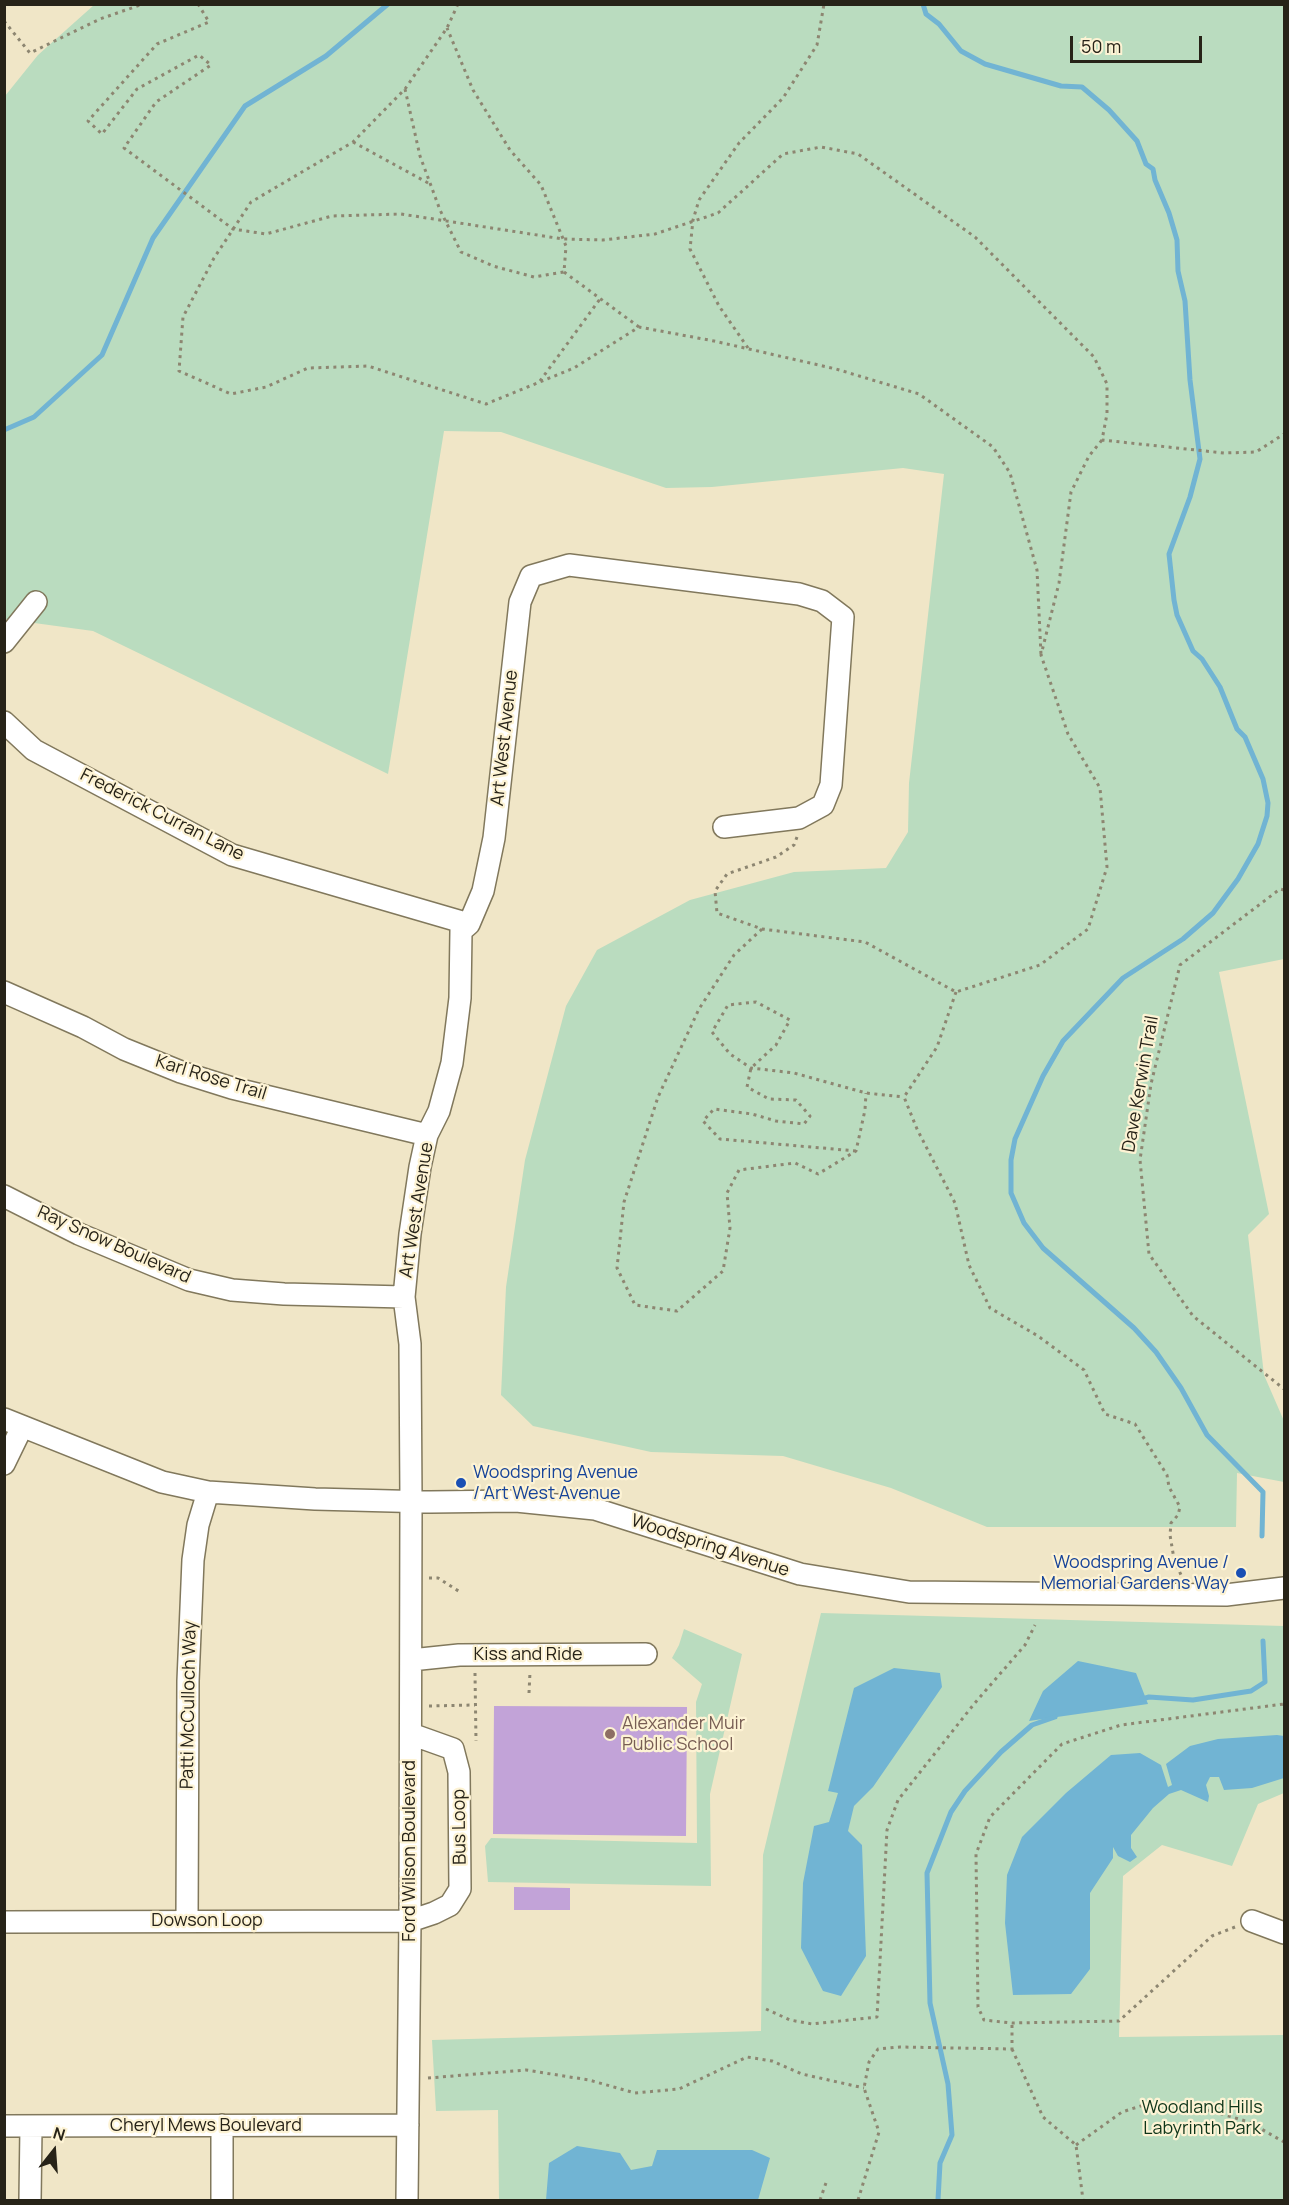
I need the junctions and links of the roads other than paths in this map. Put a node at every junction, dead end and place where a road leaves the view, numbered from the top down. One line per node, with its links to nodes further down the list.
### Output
1 (36, 602): 2 (street)
2 (4, 642)
3 (4, 722): 5 (street, Frederick Curran Lane)
4 (724, 827): 5 (street, Art West Avenue)
5 (469, 924): 7 (street, Art West Avenue)
6 (4, 992): 7 (street, Karl Rose Trail)
7 (427, 1135): 9 (street, Art West Avenue)
8 (4, 1196): 9 (street, Ray Snow Boulevard)
9 (405, 1297): 13 (street, Art West Avenue)
10 (13, 1423): 11 (street); 12 (street, Woodspring Avenue)
11 (4, 1464)
12 (208, 1491): 13 (street, Woodspring Avenue); 18 (street, Patti McCulloch Way)
13 (411, 1502): 14 (street, Woodspring Avenue); 16 (street, Ford Wilson Boulevard)
14 (1284, 1588)
15 (646, 1654): 16 (street, Kiss and Ride)
16 (411, 1660): 17 (street, Ford Wilson Boulevard)
17 (411, 1734): 19 (street, Ford Wilson Boulevard); 19 (street, Bus Loop)
18 (187, 1920): 19 (street, Dowson Loop); 21 (street, Dowson Loop)
19 (410, 1921): 24 (street, Ford Wilson Boulevard)
20 (1252, 1921): 22 (street)
21 (4, 1922)
22 (1284, 1933)
23 (222, 2125): 24 (street, Cheryl Mews Boulevard); 26 (street, Cheryl Mews Boulevard); 28 (street)
24 (408, 2125): 29 (street, Ford Wilson Boulevard)
25 (4, 2126): 26 (street, Cheryl Mews Boulevard)
26 (31, 2127): 27 (street)
27 (30, 2200)
28 (222, 2200)
29 (407, 2200)

